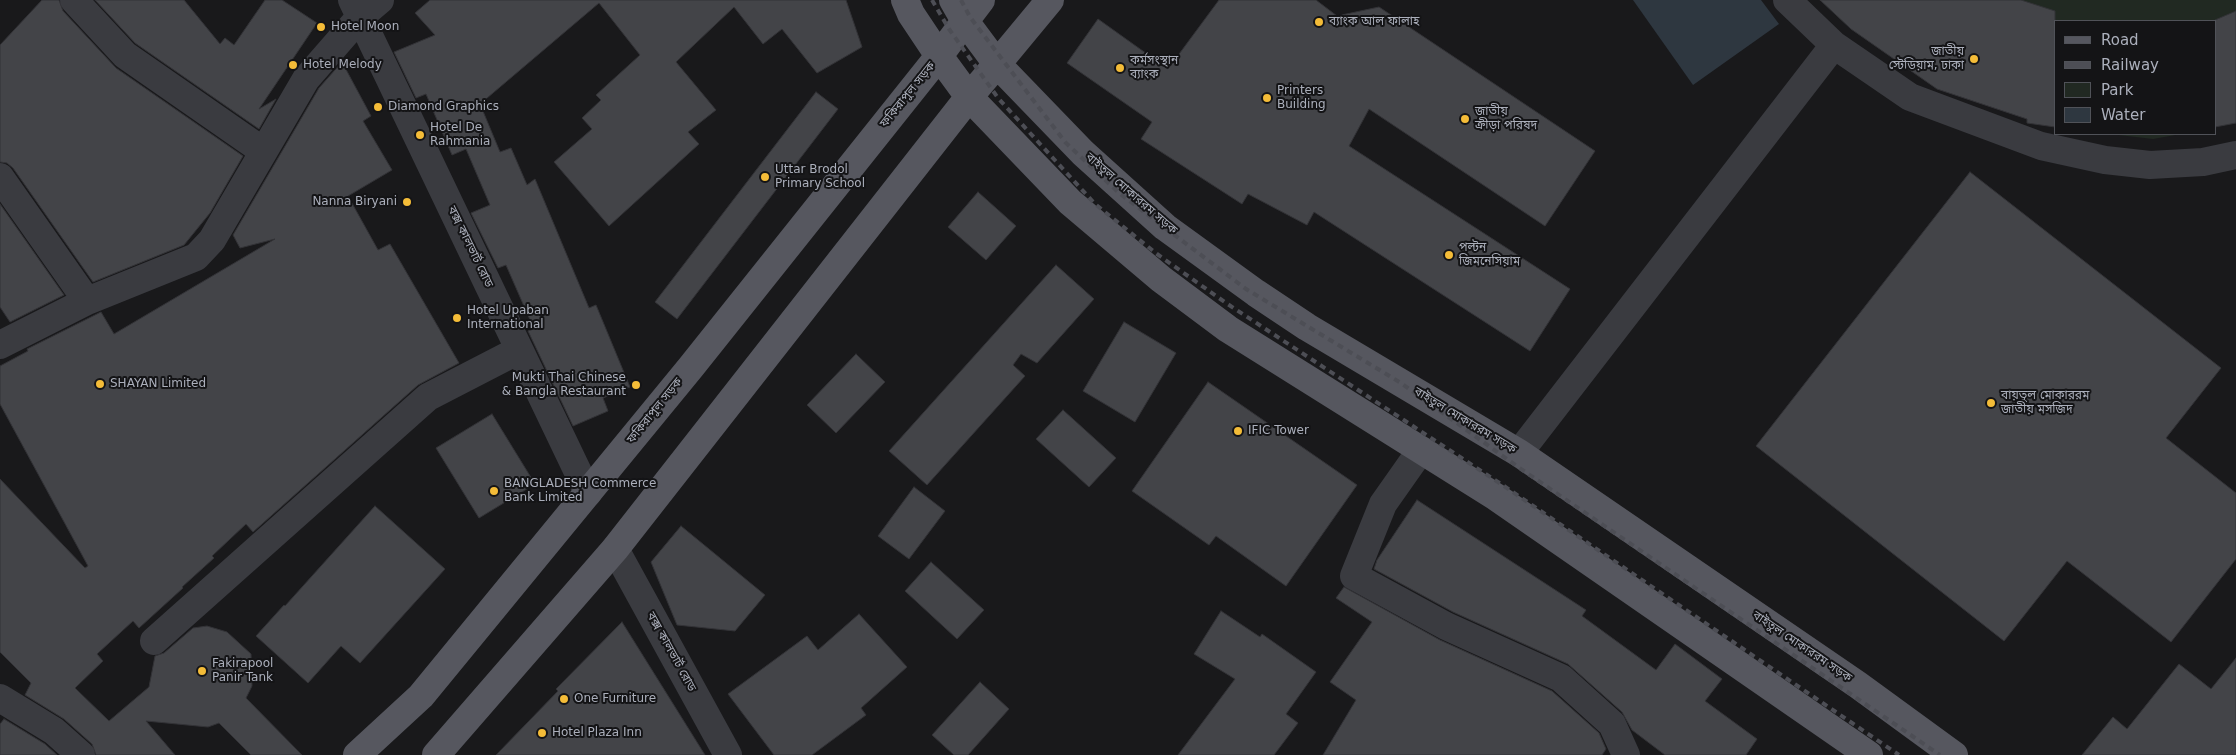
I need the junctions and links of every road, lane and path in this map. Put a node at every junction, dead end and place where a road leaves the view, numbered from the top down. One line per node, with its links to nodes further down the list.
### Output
1 (74, 0): 11 (street)
2 (905, 0): 8 (main road)
3 (1050, 0): 9 (main road)
4 (1787, 0): 7 (street)
5 (364, 6): 11 (street); 16 (street, বক্স কালভার্ট রোড)
6 (966, 7): 8 (main road, ফকিরাপুল সড়ক); 9 (main road, বাইতুল মোকাররম সড়ক)
7 (1834, 45): 12 (street); 18 (street)
8 (939, 56): 10 (main road); 19 (main road, ফকিরাপুল সড়ক)
9 (997, 64): 10 (main road); 18 (main road, বাইতুল মোকাররম সড়ক)
10 (969, 97): 17 (main road); 20 (main road)
11 (263, 151): 14 (street)
12 (2236, 155)
13 (0, 177): 14 (street)
14 (87, 301): 15 (street)
15 (0, 345)
16 (519, 350): 19 (street, বক্স কালভার্ট রোড); 21 (street)
17 (1421, 450): 27 (street); 28 (main road)
18 (1519, 453): 29 (main road, বাইতুল মোকাররম সড়ক)
19 (588, 494): 24 (main road, ফকিরাপুল সড়ক)
20 (615, 549): 25 (main road); 26 (street, বক্স কালভার্ট রোড)
21 (154, 641)
22 (0, 698): 23 (street)
23 (81, 755)
24 (358, 755)
25 (436, 755)
26 (728, 755)
27 (1626, 755)
28 (1869, 755)
29 (1954, 755)

